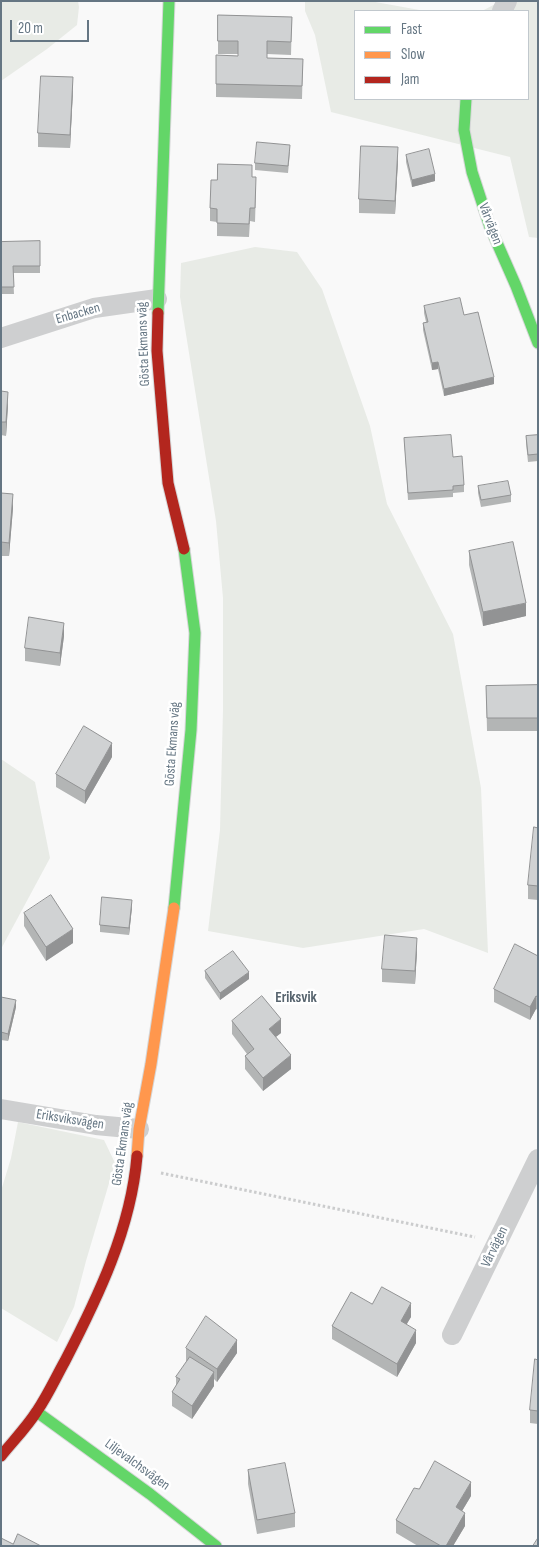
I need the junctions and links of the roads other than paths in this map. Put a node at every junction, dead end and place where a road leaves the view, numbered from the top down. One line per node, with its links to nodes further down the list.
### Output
1 (169, 1): 3 (street, Gösta Ekmans väg)
2 (466, 100): 5 (street, Vårvägen)
3 (158, 299): 4 (street, Enbacken); 7 (street, Gösta Ekmans väg)
4 (1, 338)
5 (538, 343)
6 (1, 1109): 7 (street, Eriksviksvägen)
7 (139, 1129): 10 (street, Gösta Ekmans väg)
8 (538, 1158): 9 (street, Vårvägen)
9 (452, 1335)
10 (37, 1412): 11 (street, Gösta Ekmans väg); 12 (street, Liljevalchsvägen)
11 (1, 1456)
12 (216, 1546)

